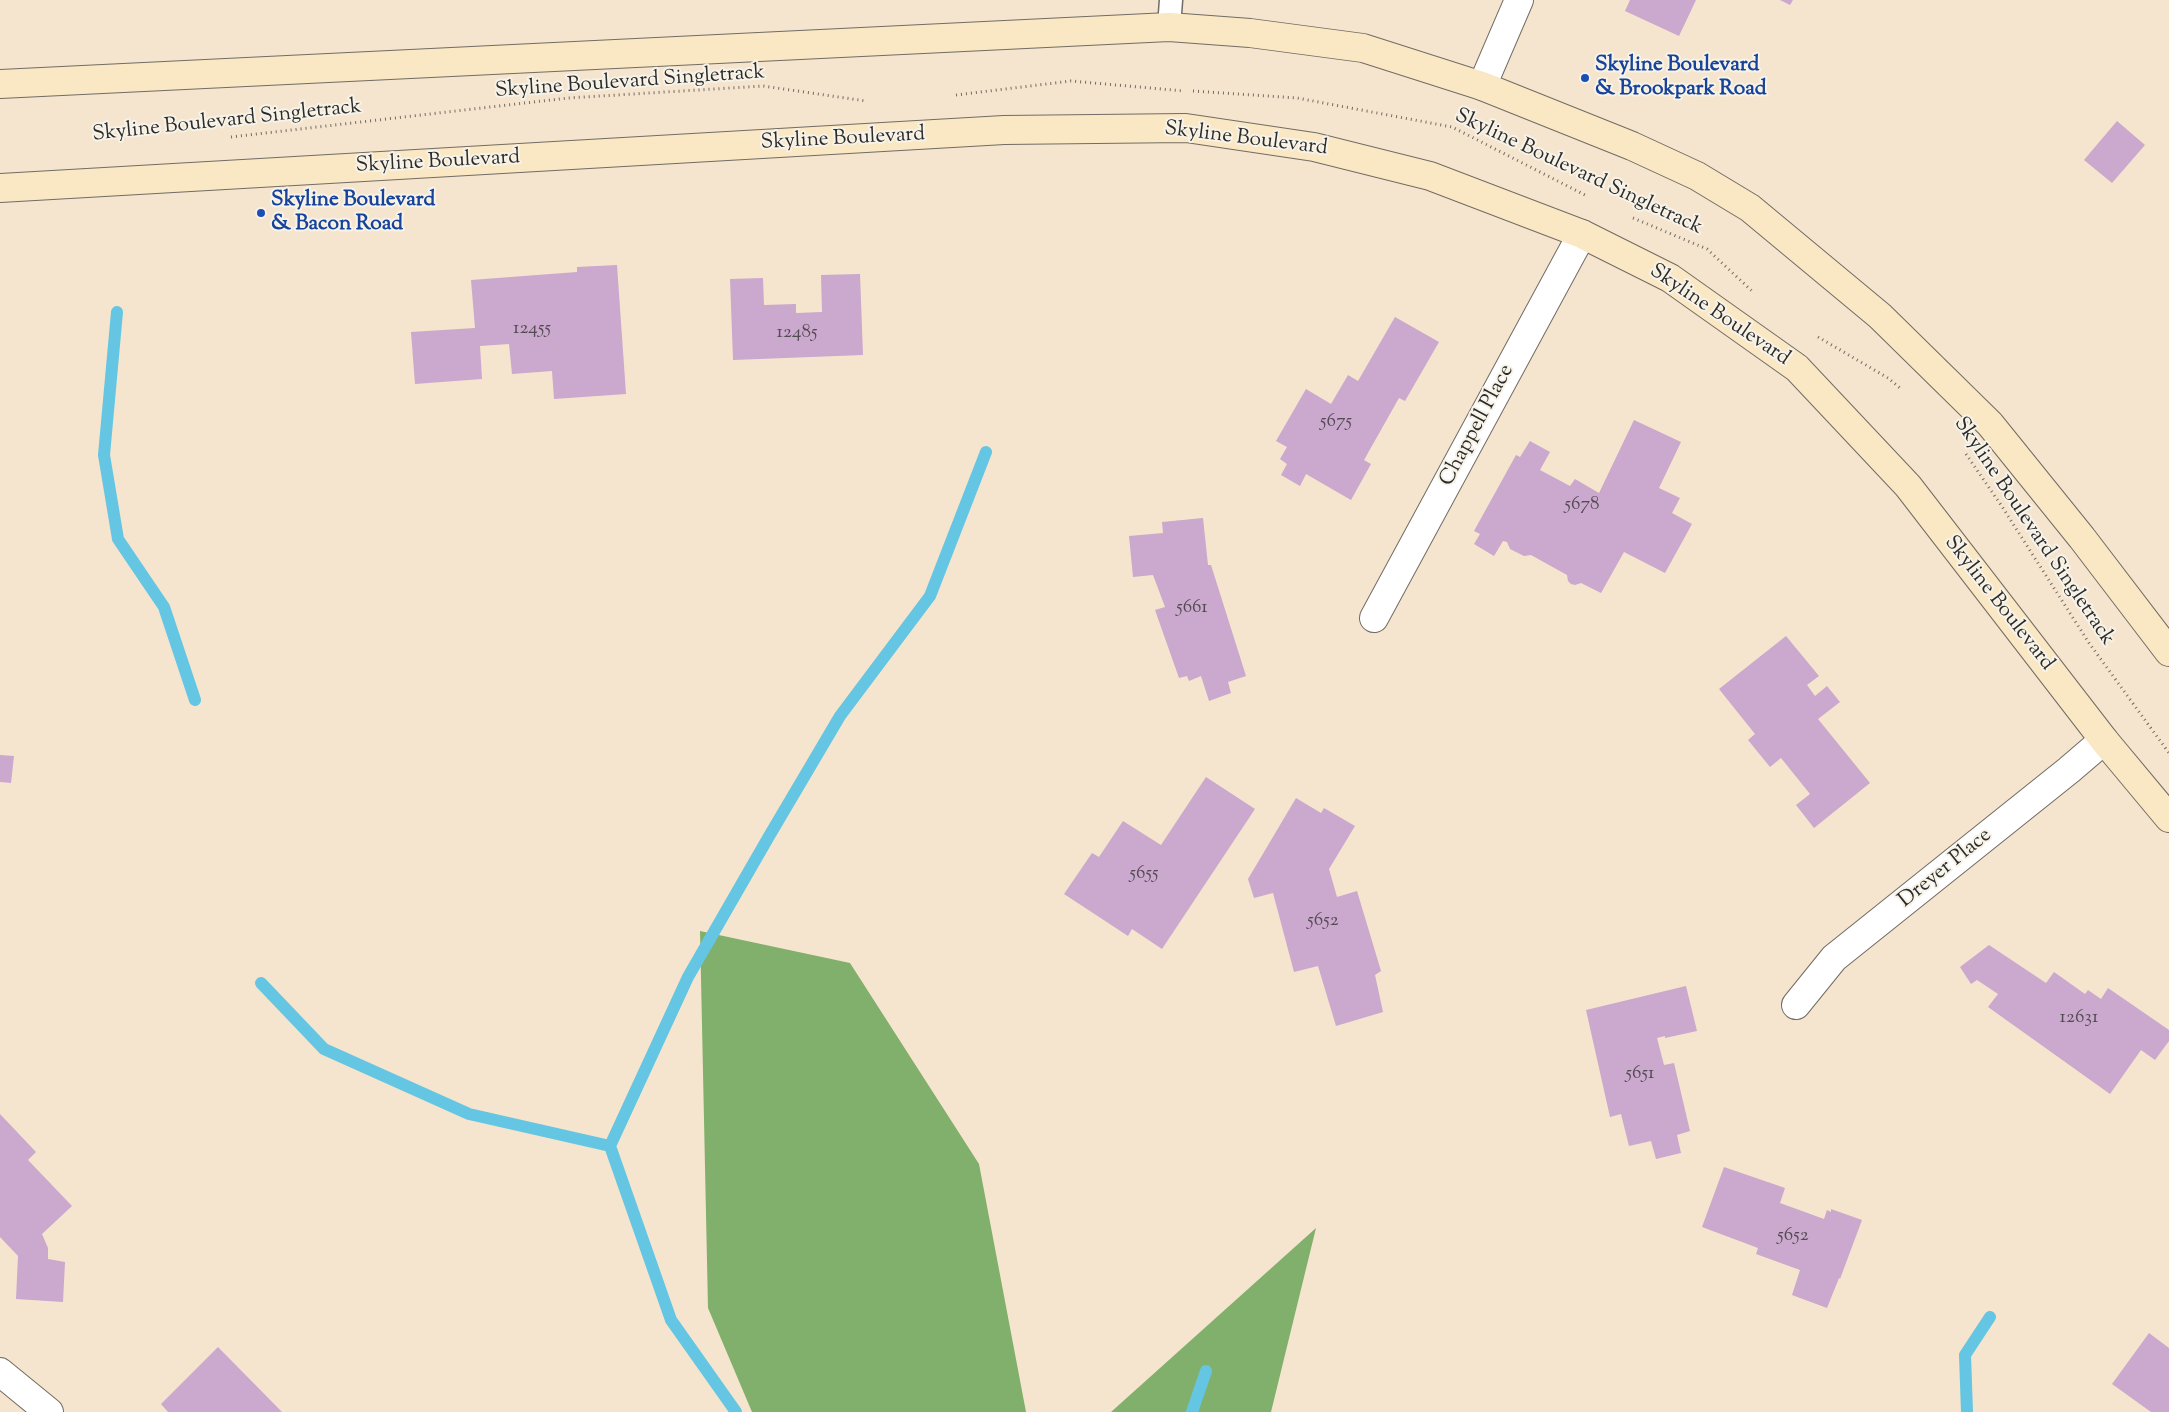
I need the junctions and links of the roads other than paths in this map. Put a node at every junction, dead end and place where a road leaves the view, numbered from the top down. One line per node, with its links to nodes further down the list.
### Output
1 (1171, 0): 3 (lane)
2 (1519, 0): 5 (street)
3 (1169, 27): 4 (main road); 5 (main road)
4 (0, 84)
5 (1482, 86): 9 (main road)
6 (0, 188): 7 (main road, Skyline Boulevard)
7 (1582, 234): 8 (street, Chappell Place); 10 (main road, Skyline Boulevard)
8 (1374, 618)
9 (2169, 652)
10 (2104, 740): 11 (main road, Skyline Boulevard); 12 (street, Dreyer Place)
11 (2169, 818)
12 (1796, 1005)
13 (0, 1372): 14 (street)
14 (49, 1412)

